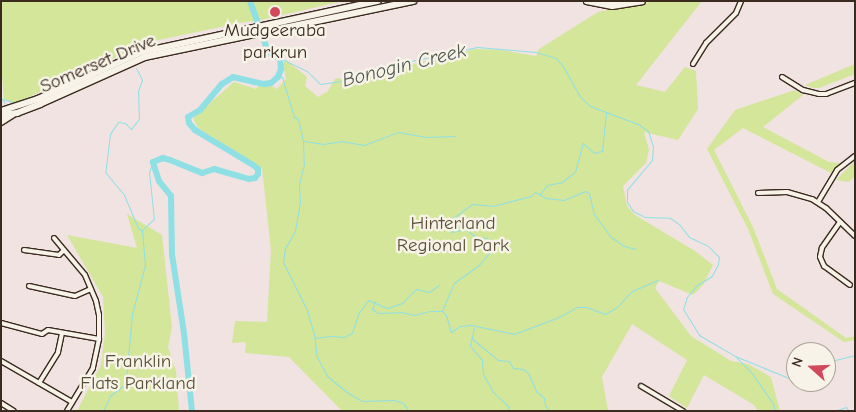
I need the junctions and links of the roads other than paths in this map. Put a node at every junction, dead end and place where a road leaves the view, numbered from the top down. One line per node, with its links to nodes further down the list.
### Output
1 (413, 1): 8 (main road, Somerset Drive)
2 (586, 1): 6 (street)
3 (600, 1): 4 (street)
4 (620, 1): 5 (street)
5 (630, 1)
6 (642, 1)
7 (741, 1): 9 (street)
8 (380, 3): 12 (main road, Somerset Drive); 13 (main road, Somerset Drive)
9 (693, 64)
10 (782, 77): 11 (street)
11 (855, 83)
12 (2, 111): 13 (main road, Somerset Drive)
13 (14, 114): 14 (main road)
14 (1, 122)
15 (855, 156): 17 (street)
16 (758, 193): 17 (street)
17 (818, 202): 18 (street)
18 (840, 222): 19 (street); 23 (street)
19 (855, 236)
20 (54, 238): 22 (street)
21 (24, 250): 22 (street)
22 (64, 250): 25 (street)
23 (850, 285)
24 (28, 286): 25 (street)
25 (92, 289): 28 (street)
26 (1, 323): 27 (street)
27 (62, 333): 28 (street); 30 (street)
28 (99, 338): 32 (street)
29 (1, 361): 30 (street)
30 (39, 383): 32 (street)
31 (641, 386): 36 (street)
32 (72, 402): 35 (street)
33 (1, 403): 34 (street)
34 (14, 411)
35 (67, 411)
36 (683, 411)

